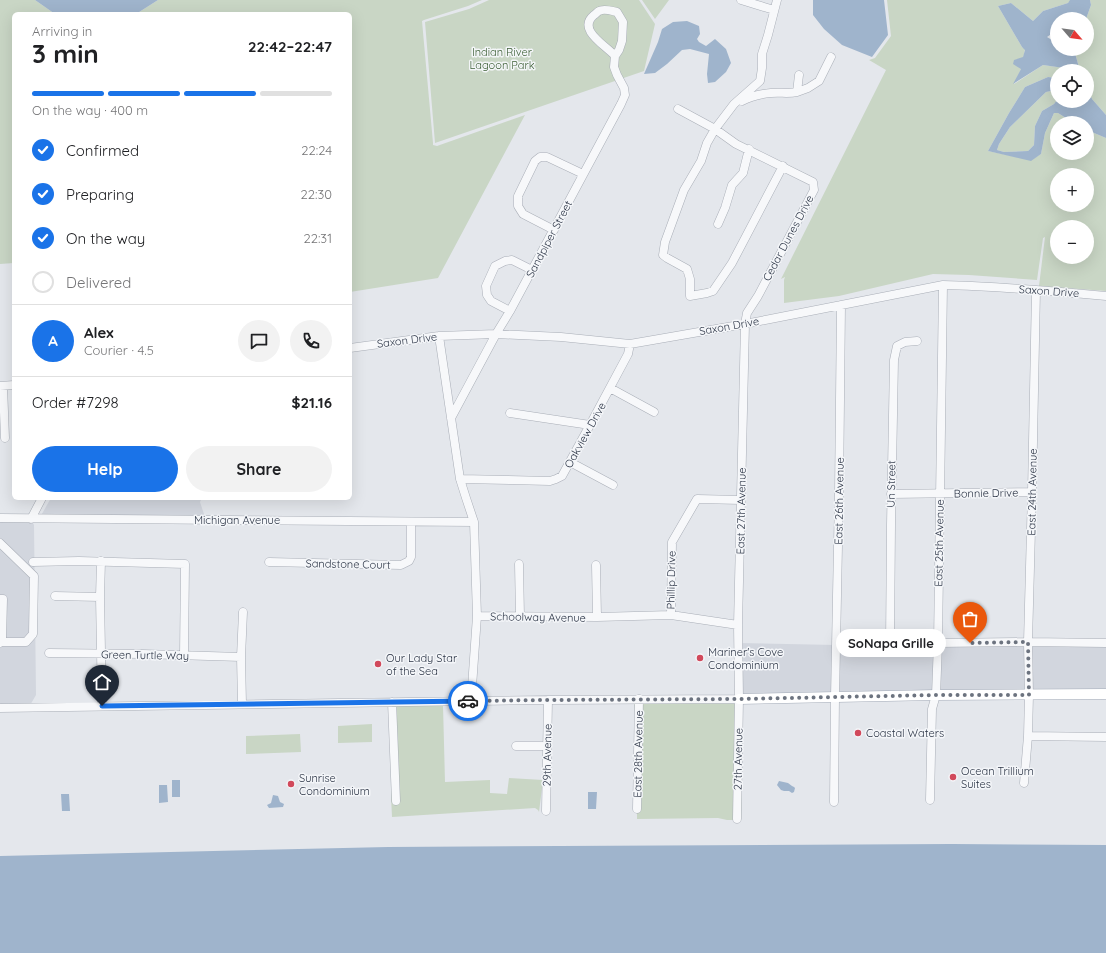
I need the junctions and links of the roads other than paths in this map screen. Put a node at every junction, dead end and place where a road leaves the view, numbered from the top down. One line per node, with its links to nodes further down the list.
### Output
1 (741, 0): 3 (street)
2 (777, 0): 3 (street)
3 (774, 10): 8 (street)
4 (615, 56): 4 (street, Sandpiper Street); 13 (street, Sandpiper Street)
5 (831, 57): 7 (street)
6 (799, 74): 7 (street)
7 (798, 92): 8 (street)
8 (734, 104): 10 (street)
9 (678, 109): 10 (street, Cedar Dunes Drive)
10 (715, 129): 11 (street, Cedar Dunes Drive); 12 (street)
11 (749, 149): 12 (street, Cedar Dunes Drive); 14 (street)
12 (783, 166): 22 (street, Cedar Dunes Drive)
13 (584, 174): 15 (street, Sandpiper Street); 15 (street)
14 (718, 224)
15 (554, 230): 16 (street, Sandpiper Street)
16 (532, 270): 21 (street, Sandpiper Street); 21 (street)
17 (943, 286): 18 (street, Saxon Drive); 20 (street, Saxon Drive); 40 (street, East 25th Avenue)
18 (1036, 290): 19 (street, Saxon Drive); 39 (street, East 24th Avenue)
19 (1106, 296)
20 (841, 305): 22 (street, Saxon Drive); 75 (street, East 26th Avenue)
21 (510, 311): 23 (street, Sandpiper Street)
22 (745, 324): 26 (street, Saxon Drive); 43 (street, East 27th Avenue)
23 (496, 334): 24 (street, Saxon Drive); 26 (street, Saxon Drive); 33 (street, Sandpiper Street)
24 (439, 336): 27 (street, Saxon Drive); 33 (street, Schoolway Avenue)
25 (917, 341): 41 (street, Un Street)
26 (630, 344): 30 (street, Oakview Drive)
27 (352, 348)
28 (12, 385): 29 (street)
29 (1, 386): 35 (street)
30 (610, 388): 31 (street); 34 (street, Oakview Drive)
31 (654, 412)
32 (510, 414): 34 (street)
33 (451, 418): 37 (street, Schoolway Avenue)
34 (590, 425): 36 (street, Oakview Drive)
35 (5, 438)
36 (570, 462): 37 (street, Oakview Drive); 38 (street)
37 (460, 479): 47 (street, Schoolway Avenue)
38 (613, 485)
39 (1032, 492): 40 (street, Bonnie Drive); 64 (street, East 24th Avenue)
40 (940, 493): 41 (street, Bonnie Drive); 65 (street, East 25th Avenue)
41 (891, 494): 67 (street, Un Street)
42 (41, 500): 45 (street)
43 (741, 500): 58 (street, Phillip Drive); 62 (street, East 27th Avenue)
44 (0, 518): 45 (street, Michigan Avenue)
45 (31, 519): 46 (street, Michigan Avenue)
46 (411, 522): 47 (street, Michigan Avenue); 51 (street, Sandstone Court)
47 (474, 522): 59 (street, Schoolway Avenue)
48 (0, 543): 63 (street)
49 (101, 561): 50 (street); 55 (street); 70 (street)
50 (33, 562)
51 (269, 562)
52 (519, 564): 60 (street)
53 (596, 565): 61 (street)
54 (55, 596): 55 (street)
55 (100, 597): 69 (street)
56 (0, 599): 63 (street)
57 (243, 612): 71 (street)
58 (671, 615): 61 (street, Schoolway Avenue); 62 (street, Schoolway Avenue)
59 (477, 616): 60 (street, Schoolway Avenue); 79 (street)
60 (520, 617): 61 (street, Schoolway Avenue)
61 (597, 617)
62 (738, 625): 77 (street, East 27th Avenue)
63 (1, 642)
64 (1028, 642): 65 (street); 66 (street); 74 (street, East 24th Avenue)
65 (938, 643): 73 (street, East 25th Avenue)
66 (1106, 643)
67 (890, 644)
68 (49, 653): 69 (street, Green Turtle Way)
69 (101, 654): 70 (street, Green Turtle Way); 82 (street)
70 (184, 655): 71 (street, Green Turtle Way)
71 (241, 657): 81 (street)
72 (1106, 694): 74 (main road)
73 (936, 695): 74 (main road); 75 (main road); 89 (street, East 25th Avenue)
74 (1029, 695): 84 (street, East 24th Avenue)
75 (835, 698): 77 (main road); 91 (street, East 26th Avenue)
76 (639, 699): 77 (street); 78 (street); 92 (street, East 28th Avenue)
77 (739, 699): 94 (street, 27th Avenue)
78 (548, 700): 79 (street); 87 (street, 29th Avenue)
79 (471, 701): 80 (street)
80 (392, 702): 81 (street); 90 (street)
81 (242, 704): 82 (street)
82 (102, 706): 83 (street)
83 (0, 708)
84 (1028, 736): 85 (street); 88 (street, East 24th Avenue)
85 (1106, 737)
86 (516, 746): 87 (street)
87 (548, 746): 93 (street, 29th Avenue)
88 (1024, 783)
89 (930, 800)
90 (396, 801)
91 (834, 802)
92 (637, 809)
93 (546, 811)
94 (737, 819)

